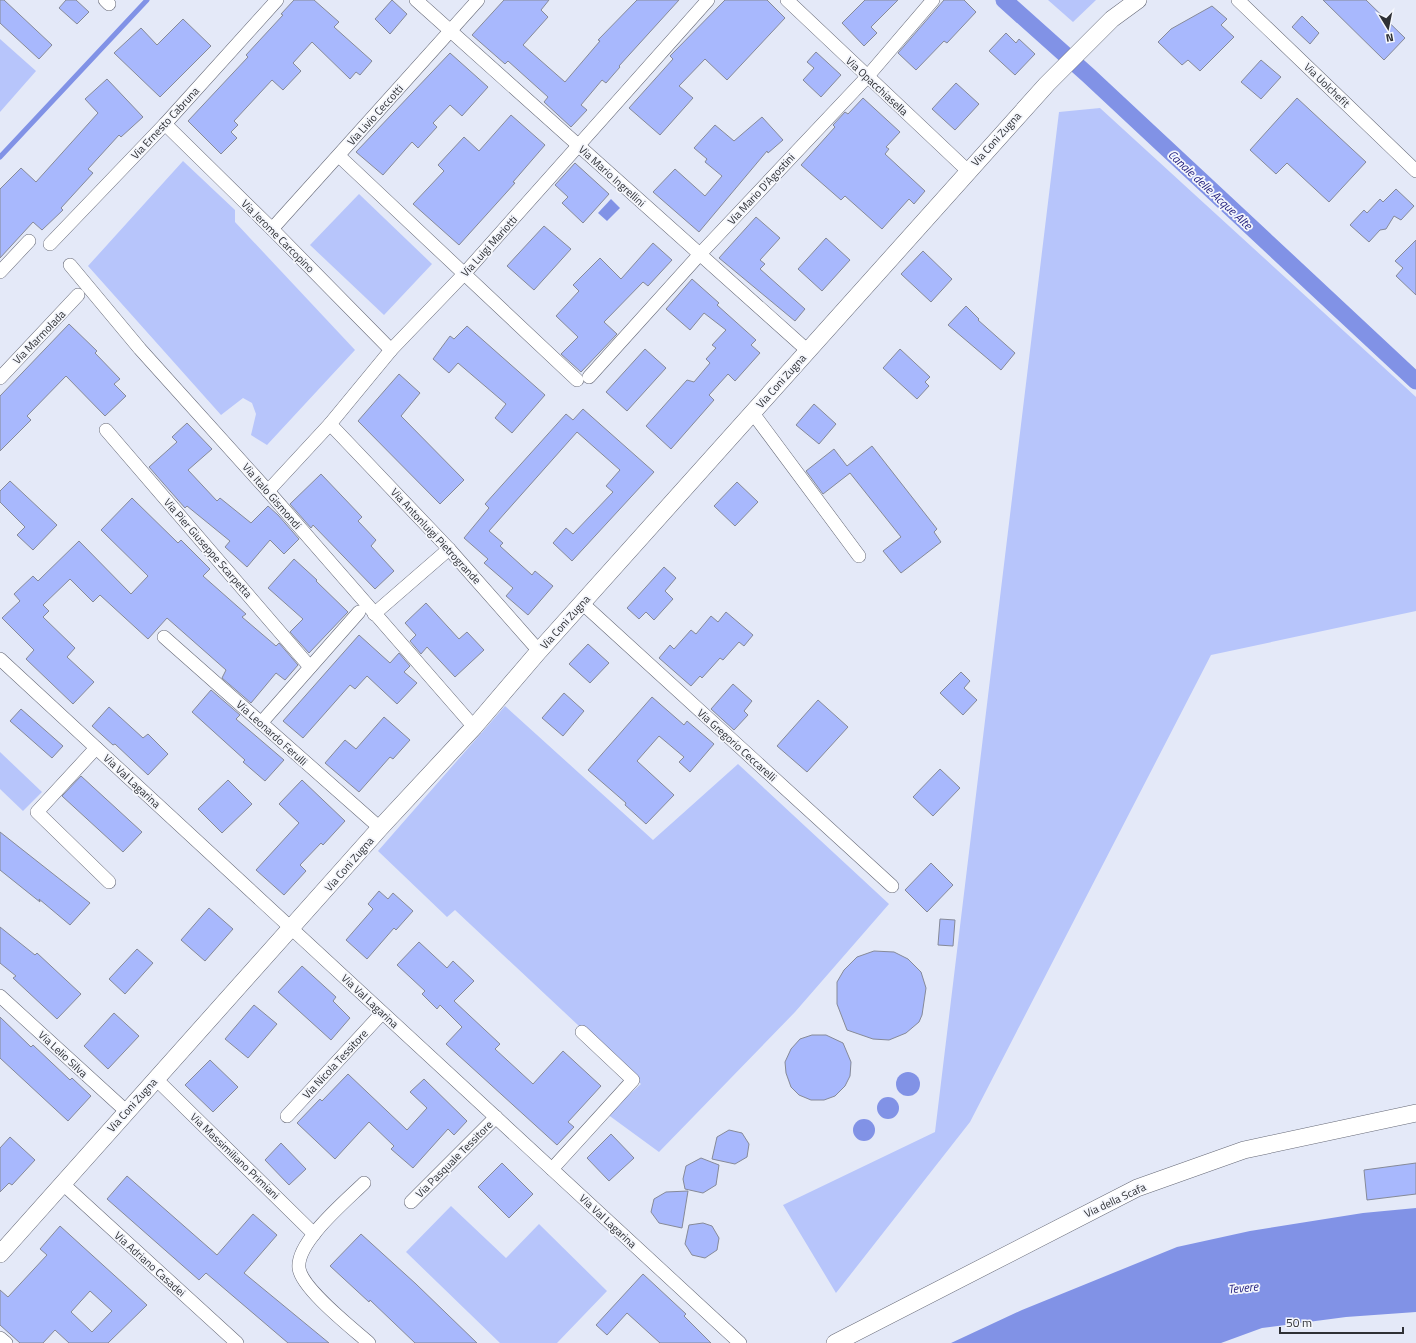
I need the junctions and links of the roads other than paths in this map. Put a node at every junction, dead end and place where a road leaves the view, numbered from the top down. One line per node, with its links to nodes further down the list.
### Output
1 (277, 0): 11 (street, Via Ernesto Cabruna)
2 (416, 0): 9 (street, Via Mario Ingrellini)
3 (478, 0): 9 (street, Via Livio Ceccotti)
4 (708, 0): 12 (street, Via Luigi Mariotti)
5 (787, 0): 10 (street, Via Opacchiasella)
6 (933, 0): 10 (street, Via Mario D'Agostini)
7 (1138, 0): 14 (street, Via Coni Zugna)
8 (1238, 0): 15 (street, Via Uolchefit)
9 (450, 31): 12 (street, Via Mario Ingrellini); 13 (street, Via Livio Ceccotti)
10 (867, 77): 14 (street, Via Opacchiasella); 19 (street, Via Mario D'Agostini)
11 (165, 124): 16 (street, Via Jerome Carcopino); 18 (street, Via Ernesto Cabruna)
12 (578, 145): 19 (street, Via Mario Ingrellini); 22 (street, Via Luigi Mariotti)
13 (339, 156): 16 (street, Via Livio Ceccotti); 22 (street)
14 (968, 171): 25 (street, Via Coni Zugna)
15 (1416, 171)
16 (272, 229): 24 (street, Via Jerome Carcopino)
17 (29, 241): 21 (street)
18 (50, 244)
19 (700, 254): 22 (street, Via Mario D'Agostini); 25 (street, Via Mario Ingrellini)
20 (70, 265): 30 (street, Via Italo Gismondi)
21 (0, 272)
22 (464, 274): 24 (street, Via Luigi Mariotti)
23 (78, 295): 26 (street, Via Marmolada)
24 (391, 350): 28 (street, Via Luigi Mariotti)
25 (808, 351): 27 (street, Via Coni Zugna)
26 (0, 378)
27 (752, 412): 32 (street); 33 (street, Via Coni Zugna)
28 (330, 424): 30 (street, Via Luigi Mariotti); 31 (street, Via Antonluigi Pietrogrande)
29 (106, 430): 39 (street, Via Pier Giuseppe Scarpetta)
30 (268, 491): 35 (street, Via Italo Gismondi)
31 (450, 549): 35 (street); 37 (street, Via Antonluigi Pietrogrande)
32 (859, 556)
33 (582, 603): 37 (street, Via Coni Zugna); 45 (street, Via Gregorio Ceccarelli)
34 (359, 612): 39 (street)
35 (374, 614): 41 (street, Via Italo Gismondi)
36 (164, 637): 40 (street, Via Leonardo Ferulli)
37 (539, 651): 41 (street, Via Coni Zugna)
38 (0, 659): 42 (street, Via Val Lagarina)
39 (310, 667): 40 (street)
40 (261, 723): 43 (street, Via Leonardo Ferulli)
41 (474, 727): 43 (street, Via Coni Zugna)
42 (96, 748): 44 (street); 46 (street, Via Val Lagarina)
43 (380, 828): 46 (street, Via Coni Zugna)
44 (109, 882)
45 (892, 886)
46 (291, 929): 48 (street, Via Val Lagarina); 50 (street, Via Coni Zugna)
47 (0, 996): 51 (street, Via Lelio Silva)
48 (382, 1013): 53 (street, Via Nicola Tessitore); 54 (street, Via Val Lagarina)
49 (582, 1032): 55 (street)
50 (156, 1079): 51 (street, Via Coni Zugna); 59 (street, Via Massimiliano Primiani)
51 (126, 1111): 57 (street, Via Coni Zugna)
52 (1416, 1113): 66 (street, Via della Scafa)
53 (287, 1116)
54 (496, 1117): 55 (street, Via Val Lagarina); 58 (street, Via Pasquale Tessitore)
55 (552, 1169): 65 (street, Via Val Lagarina)
56 (364, 1183): 59 (street)
57 (63, 1184): 60 (street, Via Coni Zugna); 63 (street, Via Adriano Casadei)
58 (411, 1202)
59 (314, 1234): 64 (street)
60 (0, 1254)
61 (0, 1338): 62 (street)
62 (6, 1343)
63 (237, 1343)
64 (368, 1343)
65 (740, 1343)
66 (835, 1343)

